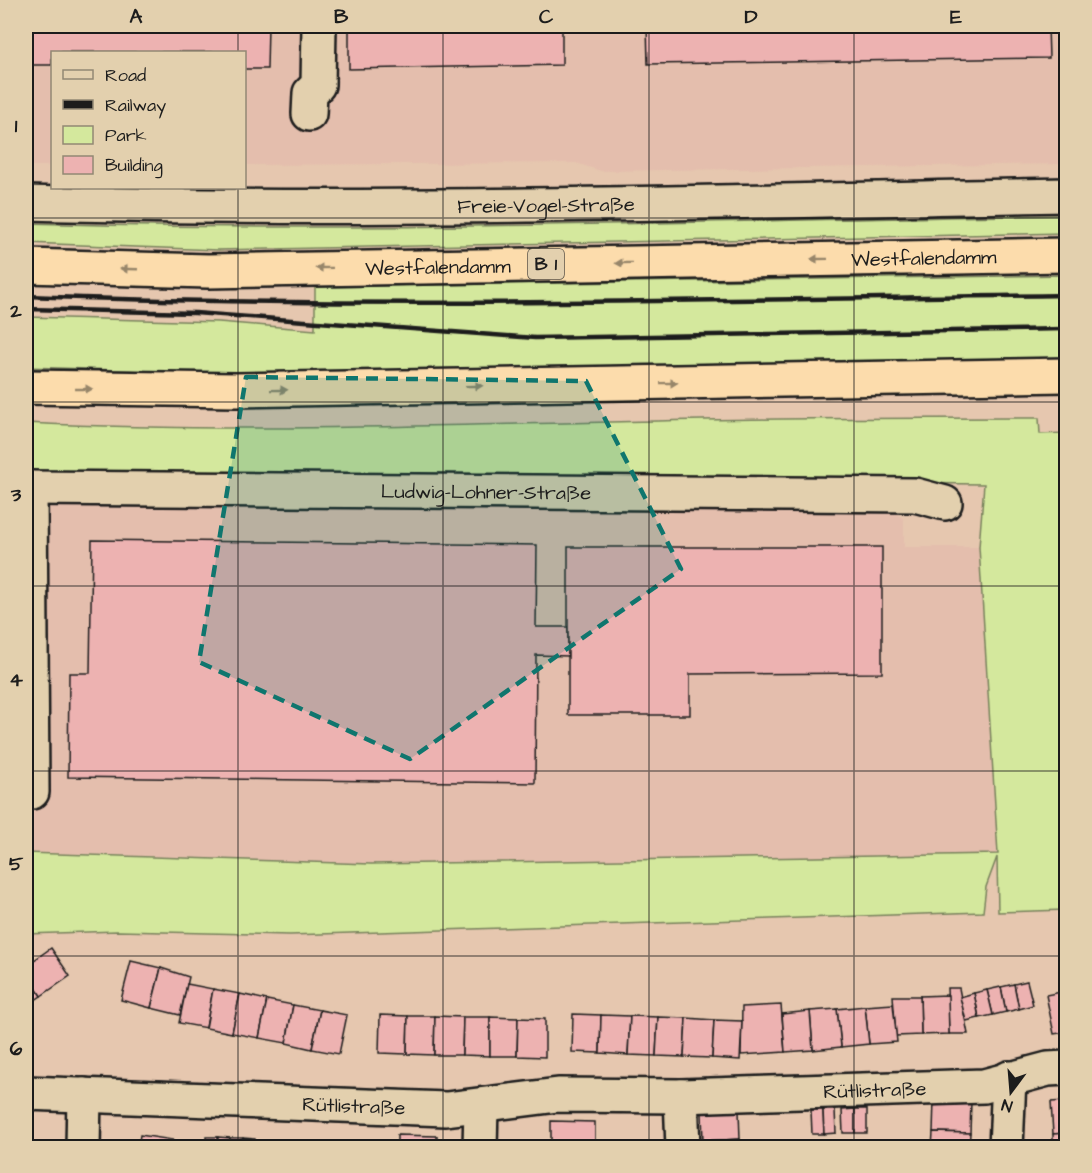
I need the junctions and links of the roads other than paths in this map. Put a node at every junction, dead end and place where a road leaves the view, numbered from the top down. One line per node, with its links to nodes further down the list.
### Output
1 (302, 26): 2 (street)
2 (319, 26)
3 (1066, 195): 4 (street, Freie-Vogel-Straße)
4 (26, 203)
5 (1066, 255): 6 (highway, Westfalendamm / B 1, one-way to 6)
6 (26, 266)
7 (1066, 375): 8 (highway, one-way to 7)
8 (26, 387)
9 (28, 488): 10 (street, Ludwig-Lohner-Straße); 11 (street)
10 (945, 503)
11 (32, 792)
12 (1066, 1068): 13 (street, Rütlistraße)
13 (1009, 1078): 16 (street, Rütlistraße); 21 (street)
14 (26, 1093): 15 (street, Rütlistraße)
15 (84, 1095): 17 (street, Rütlistraße); 18 (street)
16 (681, 1096): 17 (street, Rütlistraße); 20 (street)
17 (481, 1106): 19 (street)
18 (82, 1148)
19 (480, 1148)
20 (683, 1148)
21 (1006, 1148)

